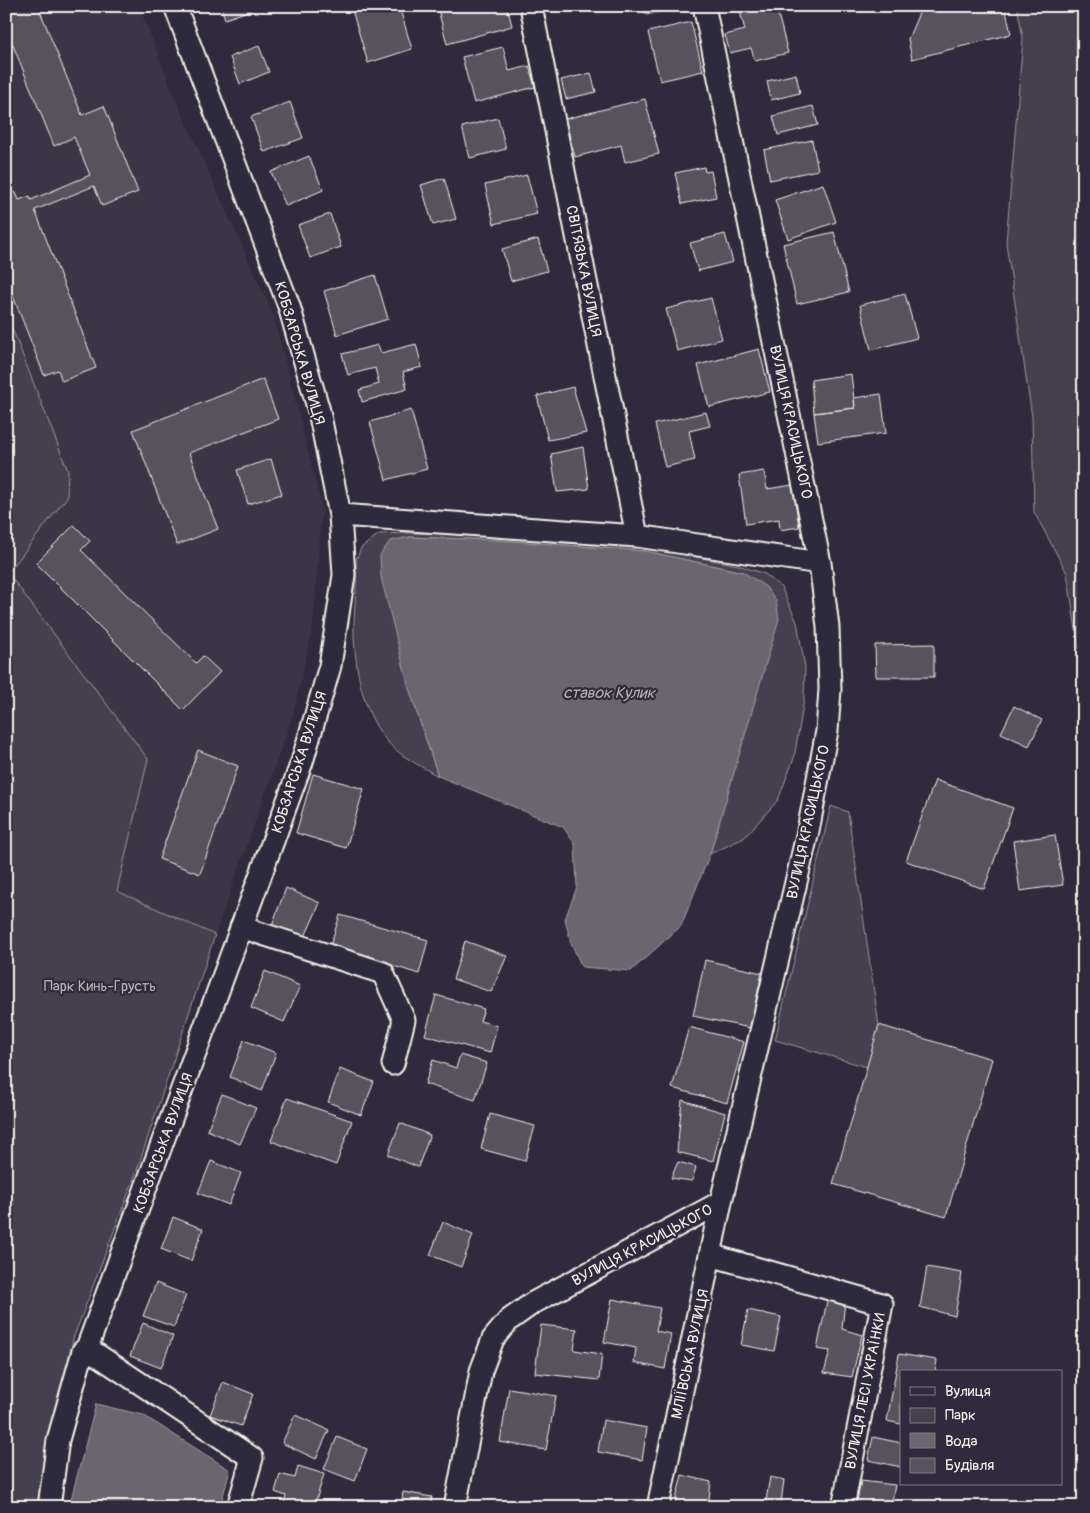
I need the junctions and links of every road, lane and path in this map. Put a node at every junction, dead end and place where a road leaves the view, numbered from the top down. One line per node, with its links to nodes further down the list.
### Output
1 (175, 6): 4 (street, КОБЗАРСЬКА ВУЛИЦЯ)
2 (531, 6): 5 (street, СВІТЯЗЬКА ВУЛИЦЯ)
3 (704, 6): 6 (street, ВУЛИЦЯ КРАСИЦЬКОГО)
4 (340, 515): 5 (street); 7 (street, КОБЗАРСЬКА ВУЛИЦЯ)
5 (637, 536): 6 (street)
6 (820, 563): 9 (street, ВУЛИЦЯ КРАСИЦЬКОГО)
7 (241, 927): 8 (street); 11 (street, КОБЗАРСЬКА ВУЛИЦЯ)
8 (393, 1064)
9 (721, 1202): 10 (street, МЛІЇВСЬКА ВУЛИЦЯ); 14 (street, ВУЛИЦЯ КРАСИЦЬКОГО)
10 (710, 1256): 15 (street, МЛІЇВСЬКА ВУЛИЦЯ); 16 (street, ВУЛИЦЯ ЛЕСІ УКРАЇНКИ)
11 (87, 1348): 12 (street, КОБЗАРСЬКА ВУЛИЦЯ); 13 (street)
12 (49, 1507)
13 (238, 1507)
14 (455, 1507)
15 (658, 1507)
16 (843, 1507)

